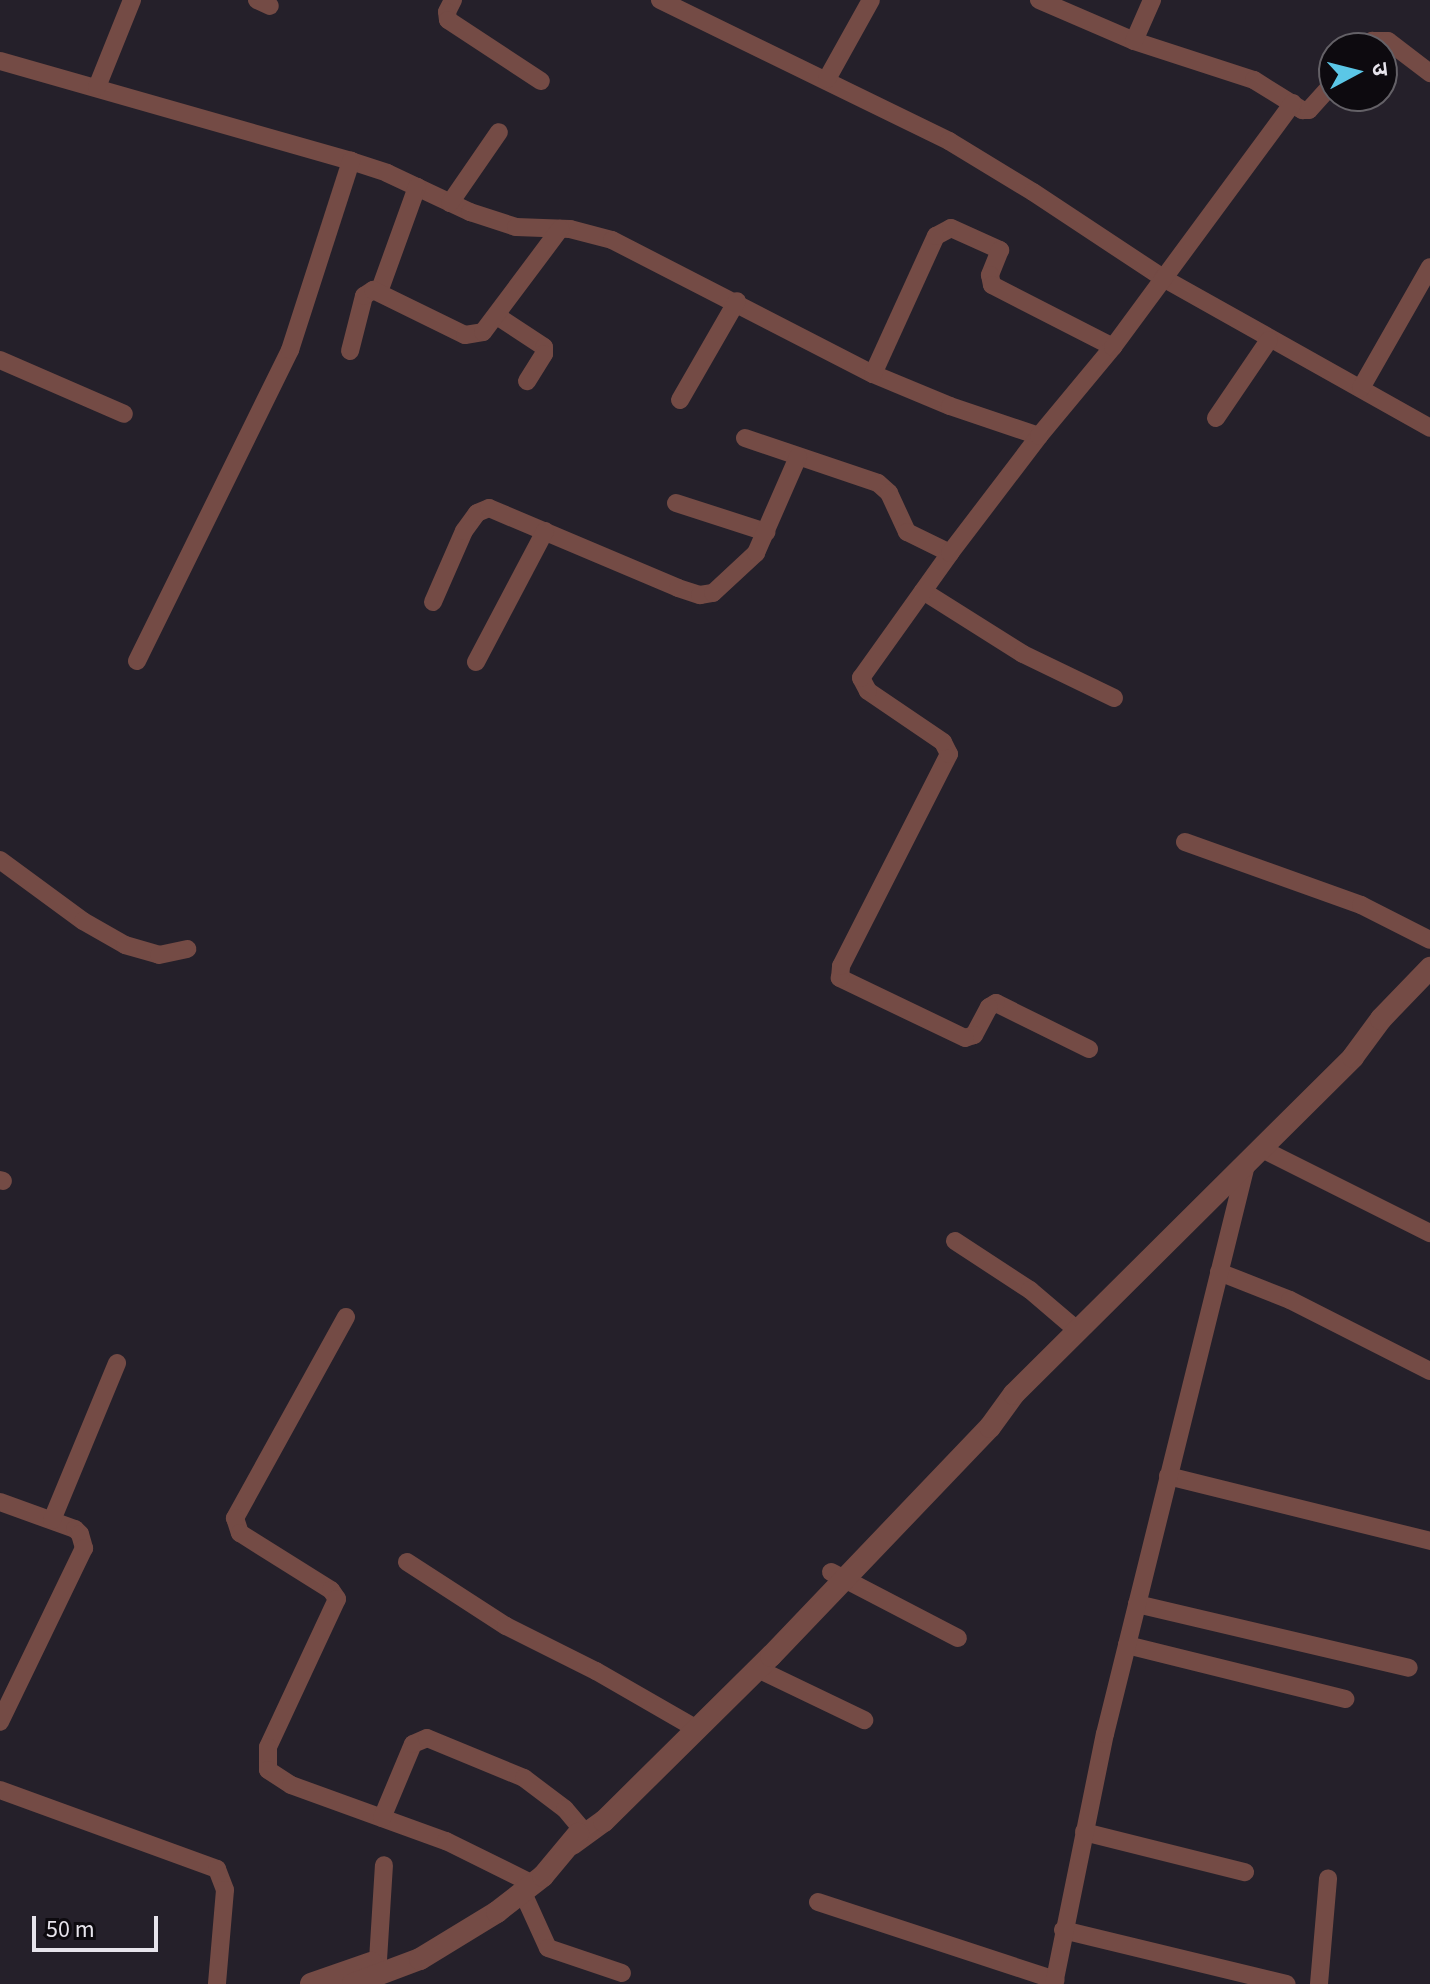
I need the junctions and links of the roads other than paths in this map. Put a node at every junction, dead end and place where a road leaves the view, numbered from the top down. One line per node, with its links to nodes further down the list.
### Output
1 (132, 0): 13 (street)
2 (453, 0): 12 (street)
3 (660, 0): 11 (street)
4 (871, 0): 11 (street)
5 (1039, 0): 7 (street)
6 (1152, 0): 7 (street)
7 (1134, 41): 15 (street)
8 (1398, 49): 10 (street)
9 (0, 61): 13 (street)
10 (1430, 73)
11 (827, 79): 22 (street)
12 (541, 81)
13 (97, 87): 17 (street)
14 (1318, 100): 15 (street)
15 (1293, 103): 22 (street)
16 (499, 132): 19 (street)
17 (351, 161): 18 (street); 46 (street)
18 (417, 187): 19 (street); 23 (street)
19 (450, 203): 20 (street)
20 (560, 229): 24 (street); 25 (street)
21 (1430, 267): 32 (street)
22 (1163, 278): 26 (street); 27 (street)
23 (379, 292): 25 (street); 28 (street)
24 (737, 301): 30 (street); 33 (street)
25 (497, 316): 31 (street)
26 (1269, 340): 32 (street); 35 (street)
27 (1113, 347): 30 (street); 37 (street)
28 (350, 351)
29 (0, 360): 34 (street)
30 (873, 374): 37 (street)
31 (527, 381)
32 (1361, 388): 36 (street)
33 (680, 400)
34 (124, 414)
35 (1216, 418)
36 (1427, 421)
37 (1039, 436): 43 (street)
38 (745, 438): 39 (street)
39 (798, 457): 42 (street); 43 (street)
40 (676, 503): 42 (street)
41 (545, 531): 42 (street); 45 (street); 47 (street)
42 (766, 532)
43 (950, 553): 44 (street)
44 (923, 591): 48 (street); 55 (street)
45 (433, 602)
46 (137, 661)
47 (476, 662)
48 (1114, 698)
49 (1185, 842): 51 (street)
50 (0, 860): 52 (street)
51 (1430, 940)
52 (187, 949)
53 (1430, 968): 56 (street)
54 (1430, 988): 56 (street)
55 (1089, 1049)
56 (1353, 1057): 57 (street)
57 (1254, 1157): 58 (street); 60 (street); 62 (street)
58 (1430, 1233)
59 (955, 1241): 62 (street)
60 (1219, 1272): 64 (street); 65 (street)
61 (346, 1317): 81 (street)
62 (1078, 1331): 70 (street)
63 (117, 1363): 67 (street)
64 (1430, 1371)
65 (1168, 1476): 68 (street); 71 (street)
66 (0, 1502): 67 (street)
67 (52, 1520): 78 (street)
68 (1430, 1541)
69 (407, 1562): 79 (street)
70 (838, 1576): 72 (street); 75 (street); 79 (street)
71 (1137, 1604): 73 (street); 74 (street)
72 (958, 1638)
73 (1127, 1645): 76 (street); 82 (street)
74 (1409, 1668)
75 (758, 1669): 77 (street); 79 (street)
76 (1345, 1699)
77 (864, 1720)
78 (0, 1722)
79 (691, 1725): 83 (street)
80 (0, 1790): 95 (street)
81 (382, 1818): 83 (street); 87 (street)
82 (1084, 1832): 85 (street); 89 (street)
83 (577, 1836): 87 (street)
84 (384, 1865): 91 (street)
85 (1245, 1872)
86 (1328, 1878): 98 (street)
87 (528, 1889): 90 (street); 92 (street)
88 (818, 1902): 93 (street)
89 (1063, 1930): 93 (street); 94 (street)
90 (450, 1939): 91 (street); 97 (street)
91 (378, 1960): 96 (street)
92 (622, 1973)
93 (1055, 1982)
94 (1276, 1983)
95 (217, 1984)
96 (311, 1984)
97 (353, 1984)
98 (1319, 1984)

